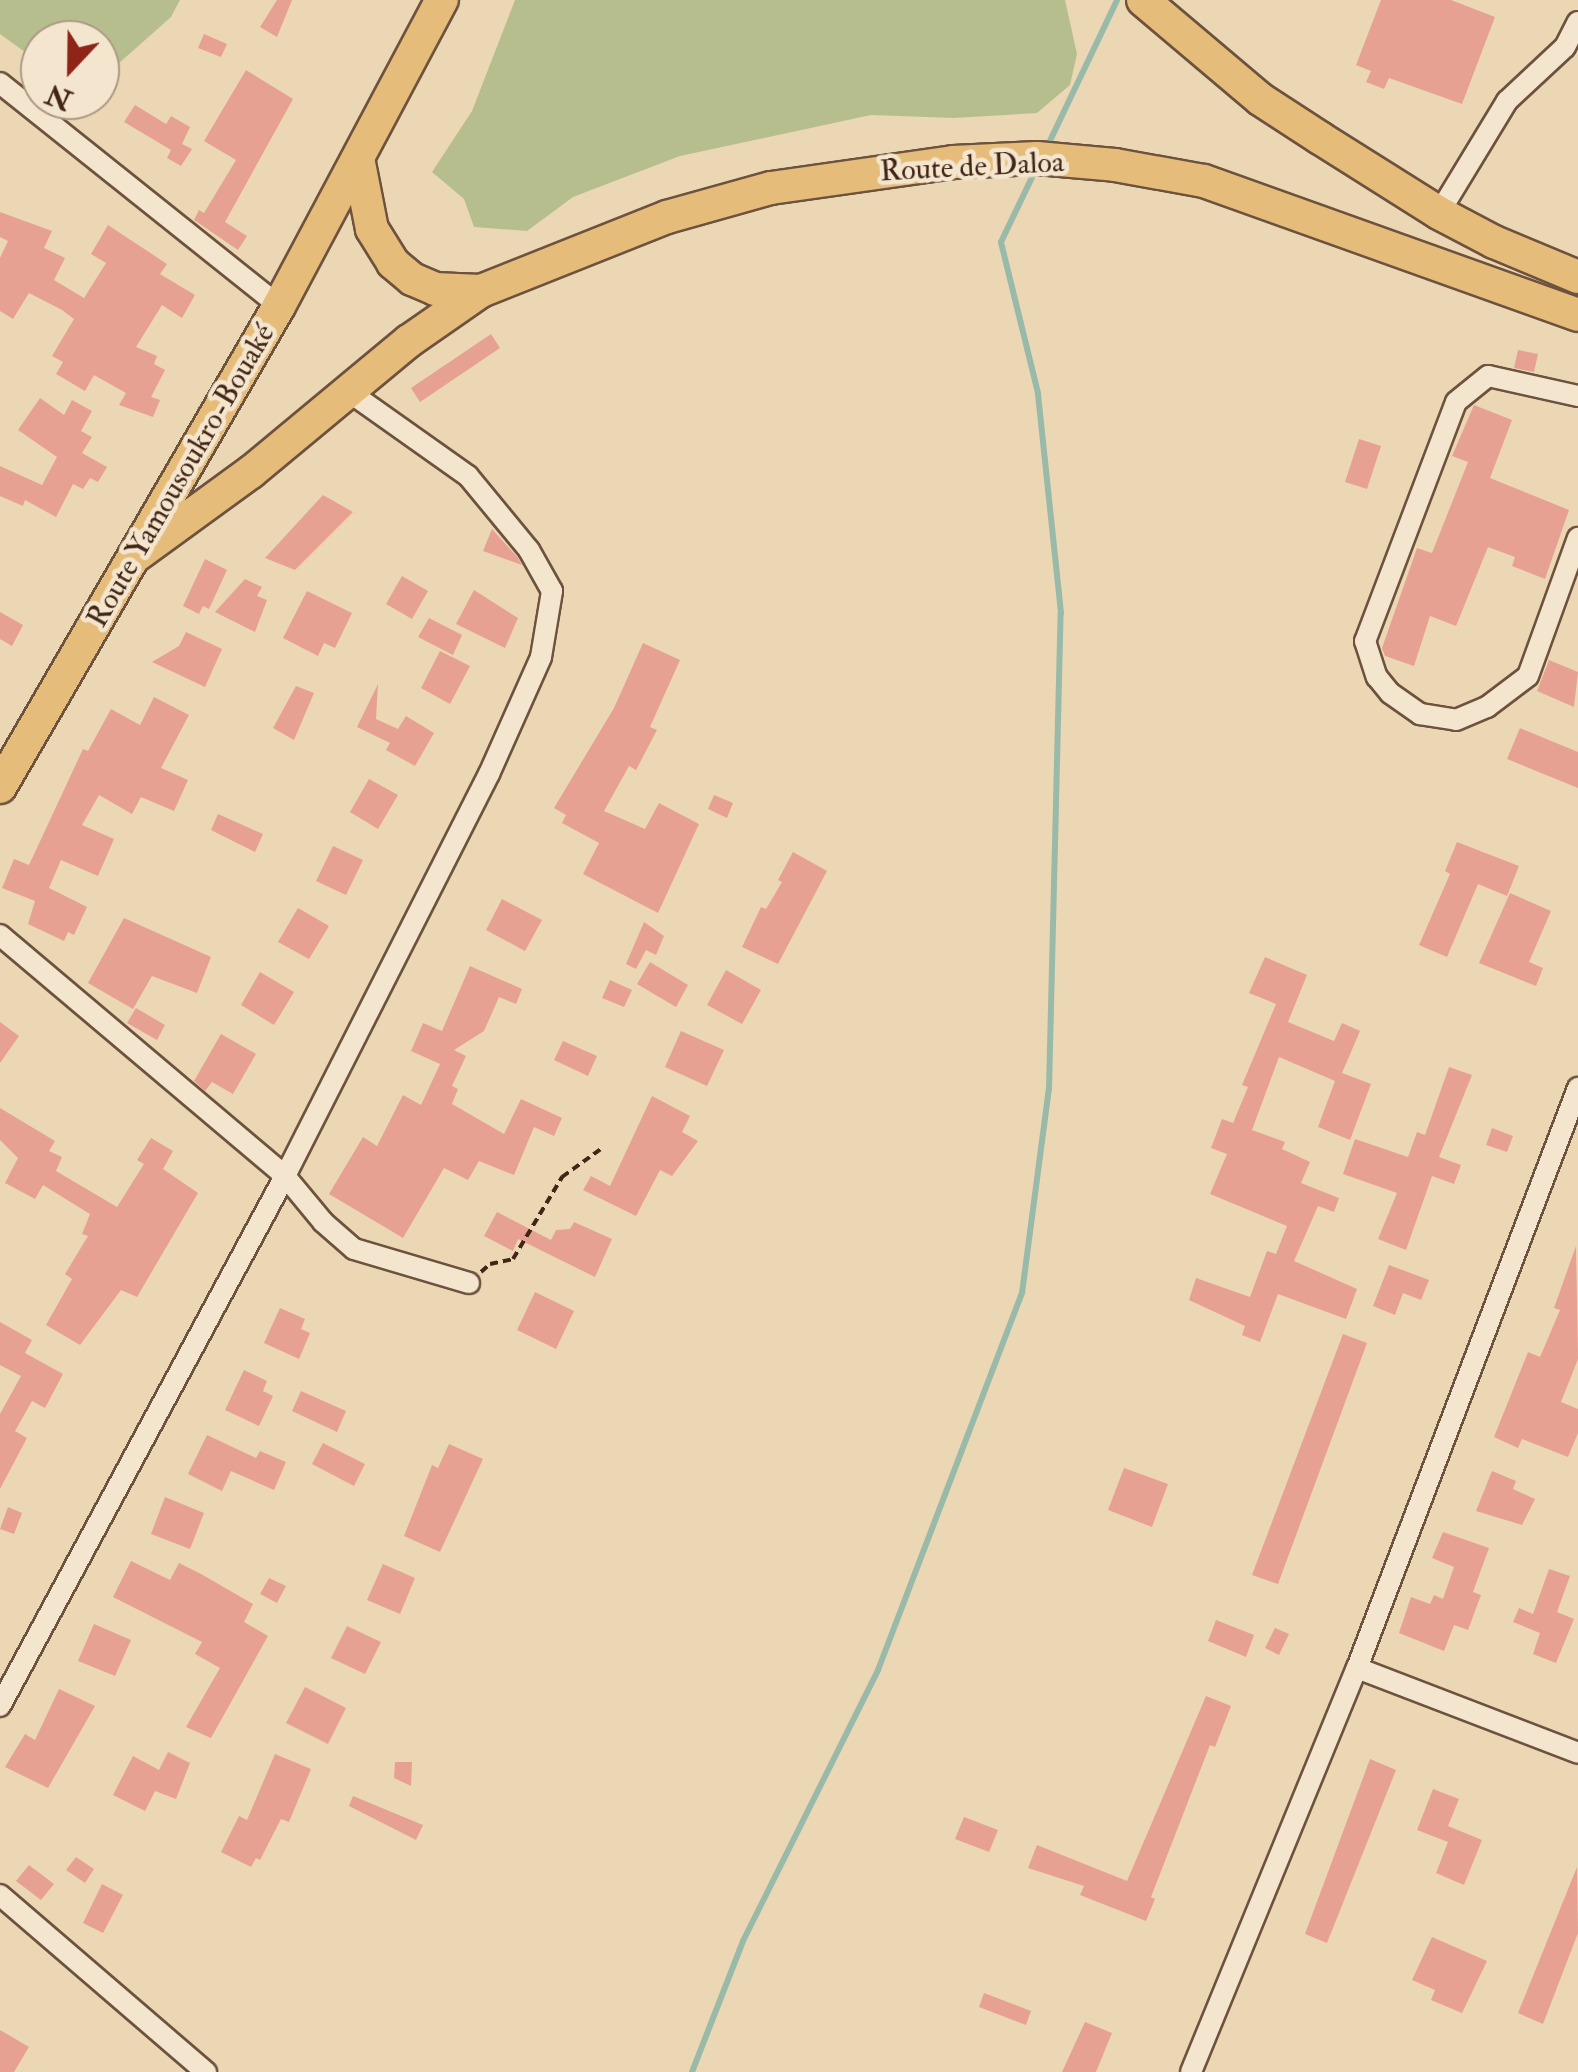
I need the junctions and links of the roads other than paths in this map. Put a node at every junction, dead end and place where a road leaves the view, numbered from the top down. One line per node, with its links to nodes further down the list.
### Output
1 (442, 0): 5 (highway, Route Yamousoukro-Bouaké)
2 (1143, 0): 6 (highway)
3 (1578, 22): 6 (street)
4 (0, 83): 10 (street)
5 (359, 162): 9 (highway); 10 (highway, Route Yamousoukro-Bouaké)
6 (1439, 213): 7 (highway); 8 (highway)
7 (1419, 255): 9 (highway, Route de Daloa); 11 (highway, Route de Daloa)
8 (1578, 277)
9 (481, 291): 12 (highway)
10 (279, 306): 15 (highway, Route Yamousoukro-Bouaké)
11 (1578, 315)
12 (348, 391): 15 (highway); 19 (street)
13 (1578, 396): 14 (street)
14 (1578, 538)
15 (136, 555): 16 (highway, Route Yamousoukro-Bouaké)
16 (0, 787)
17 (0, 935): 19 (street)
18 (1578, 1088): 21 (street)
19 (285, 1176): 20 (street); 22 (street)
20 (469, 1283)
21 (1357, 1668): 23 (street); 26 (street)
22 (0, 1706)
23 (1578, 1753)
24 (0, 1894): 25 (street)
25 (206, 2072)
26 (1191, 2072)

